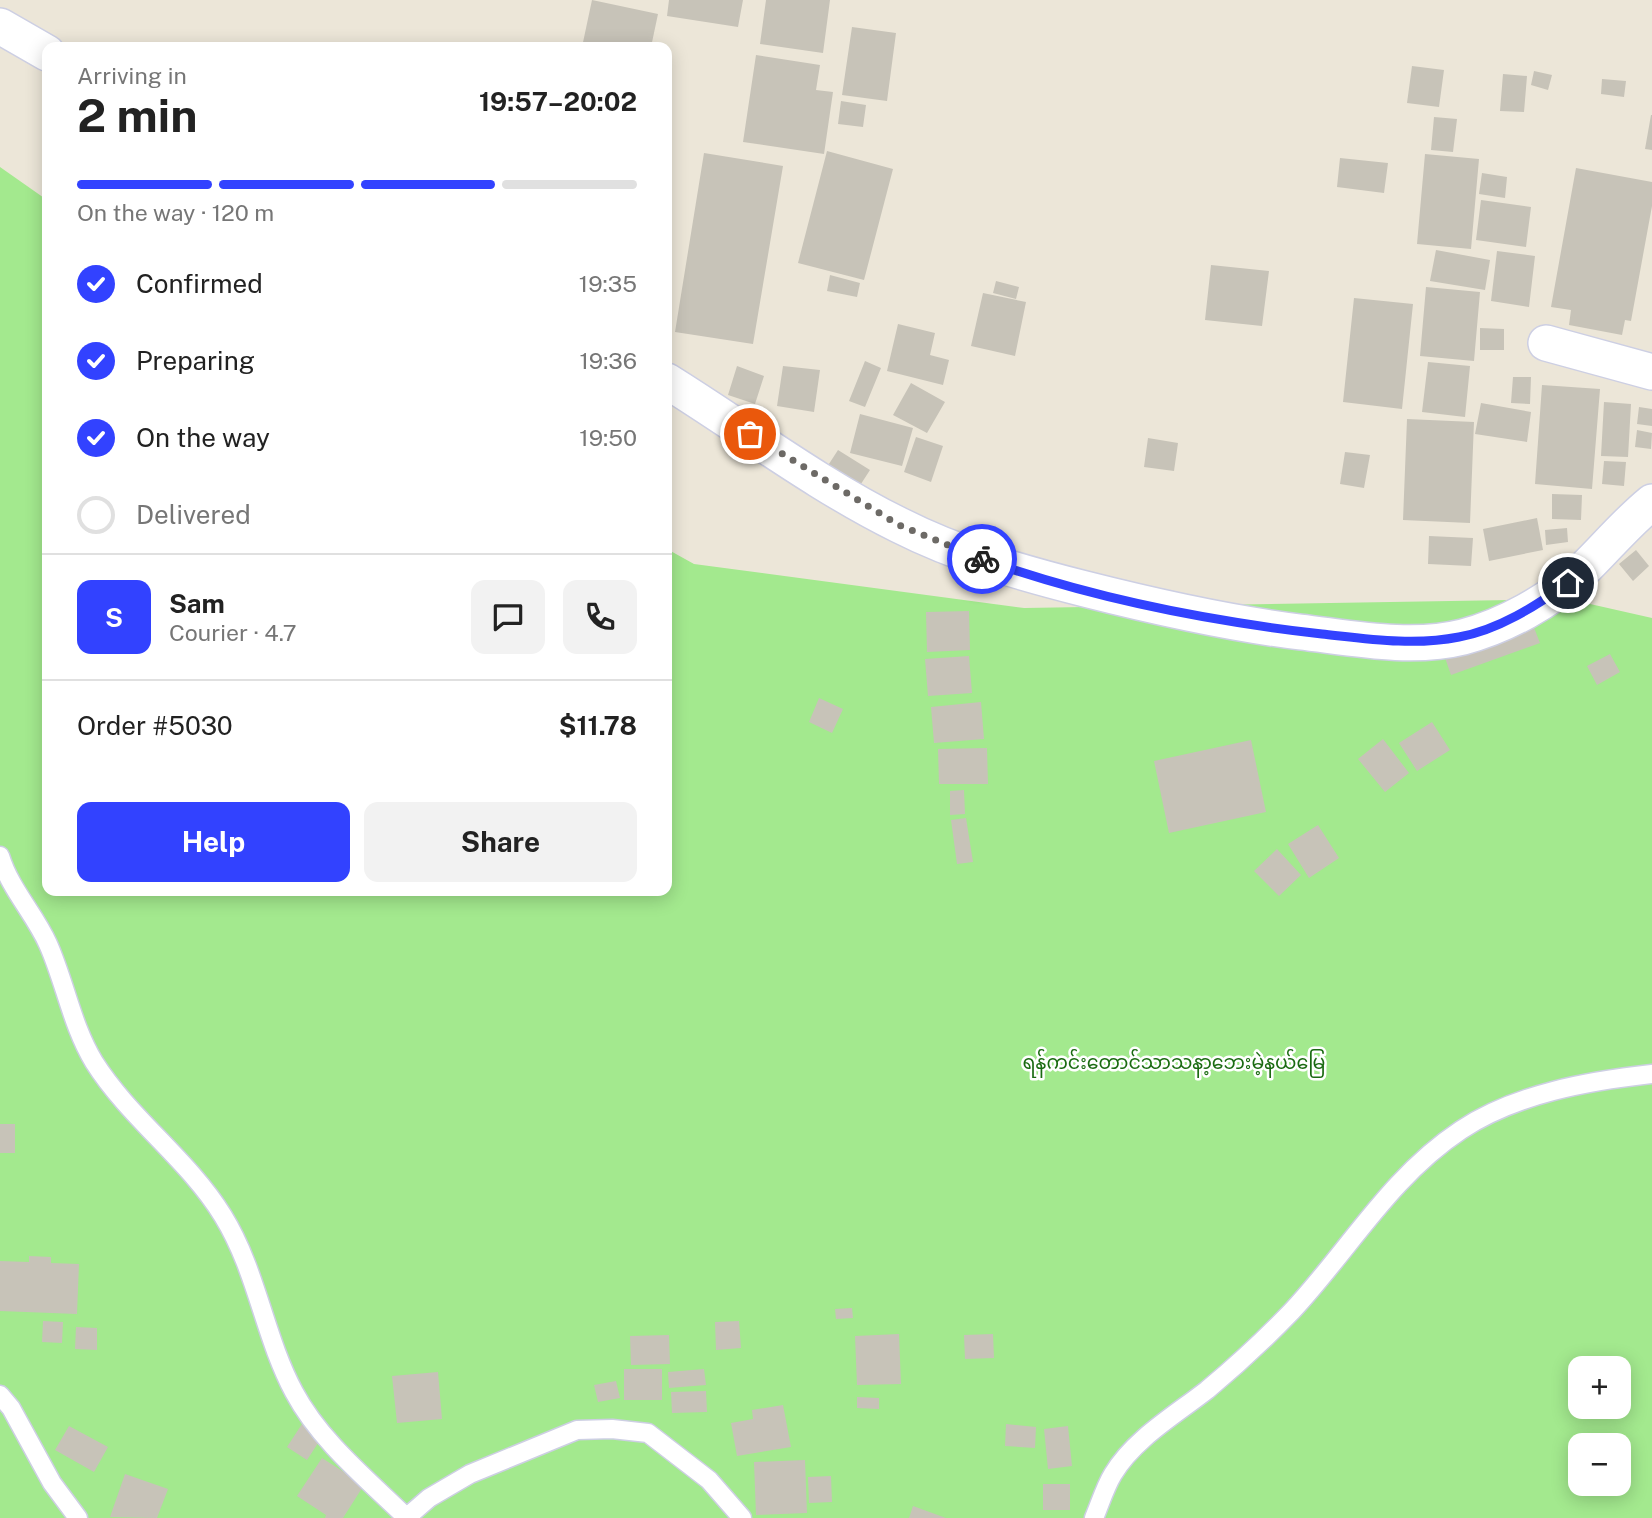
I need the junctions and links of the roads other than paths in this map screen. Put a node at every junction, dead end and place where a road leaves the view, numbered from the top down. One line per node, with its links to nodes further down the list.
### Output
1 (0, 26): 2 (street)
2 (42, 50)
3 (1546, 343): 4 (street)
4 (1652, 372)
5 (672, 384): 6 (street)
6 (1652, 502)
7 (0, 856): 11 (lane)
8 (1652, 1074): 13 (lane)
9 (0, 1395): 10 (lane)
10 (78, 1518)
11 (406, 1518): 12 (lane)
12 (742, 1518)
13 (1094, 1518)

